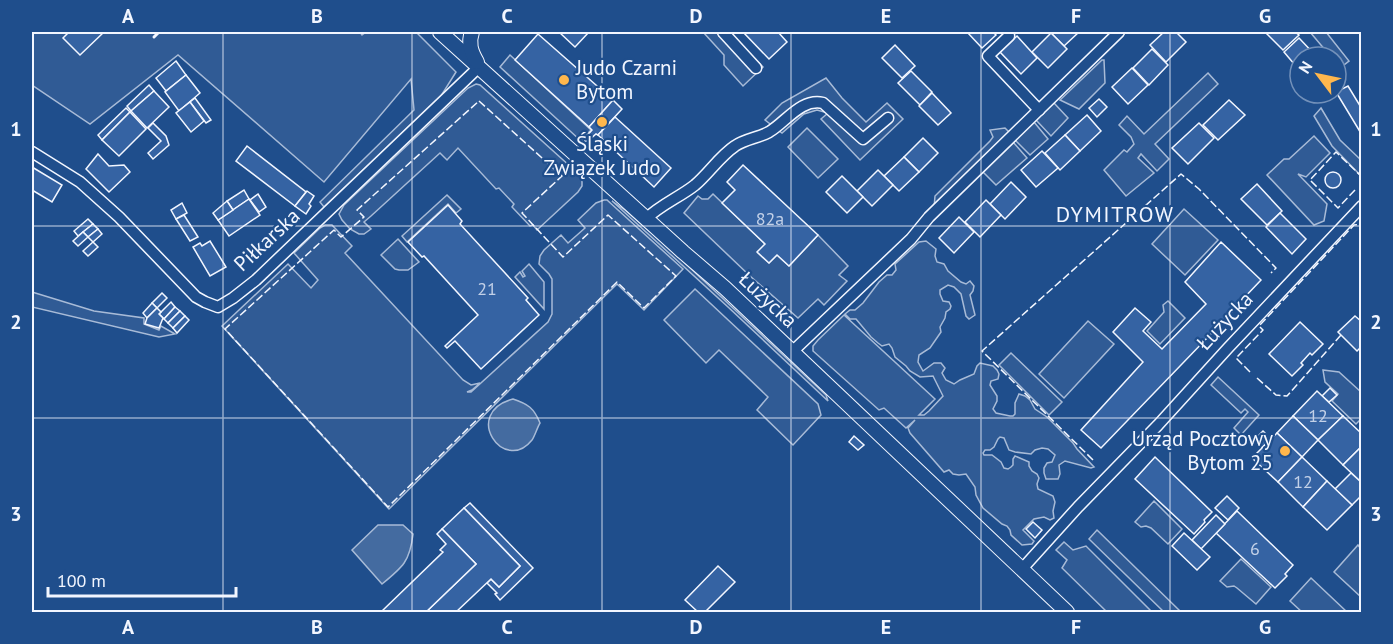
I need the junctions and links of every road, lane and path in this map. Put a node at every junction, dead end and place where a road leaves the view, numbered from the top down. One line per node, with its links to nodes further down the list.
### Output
1 (440, 32): 6 (street)
2 (472, 32): 6 (street)
3 (723, 32): 7 (street)
4 (1119, 32): 8 (street)
5 (1009, 36): 8 (street)
6 (479, 67): 10 (street, Piłkarska); 12 (street, Łużycka)
7 (756, 68)
8 (1039, 110): 13 (street)
9 (888, 118): 12 (street)
10 (32, 152)
11 (1362, 206): 14 (street, Łużycka)
12 (646, 219): 13 (street, Łużycka)
13 (793, 351): 14 (street, Łużycka)
14 (1022, 569): 15 (street, Łużycka)
15 (1067, 612)

